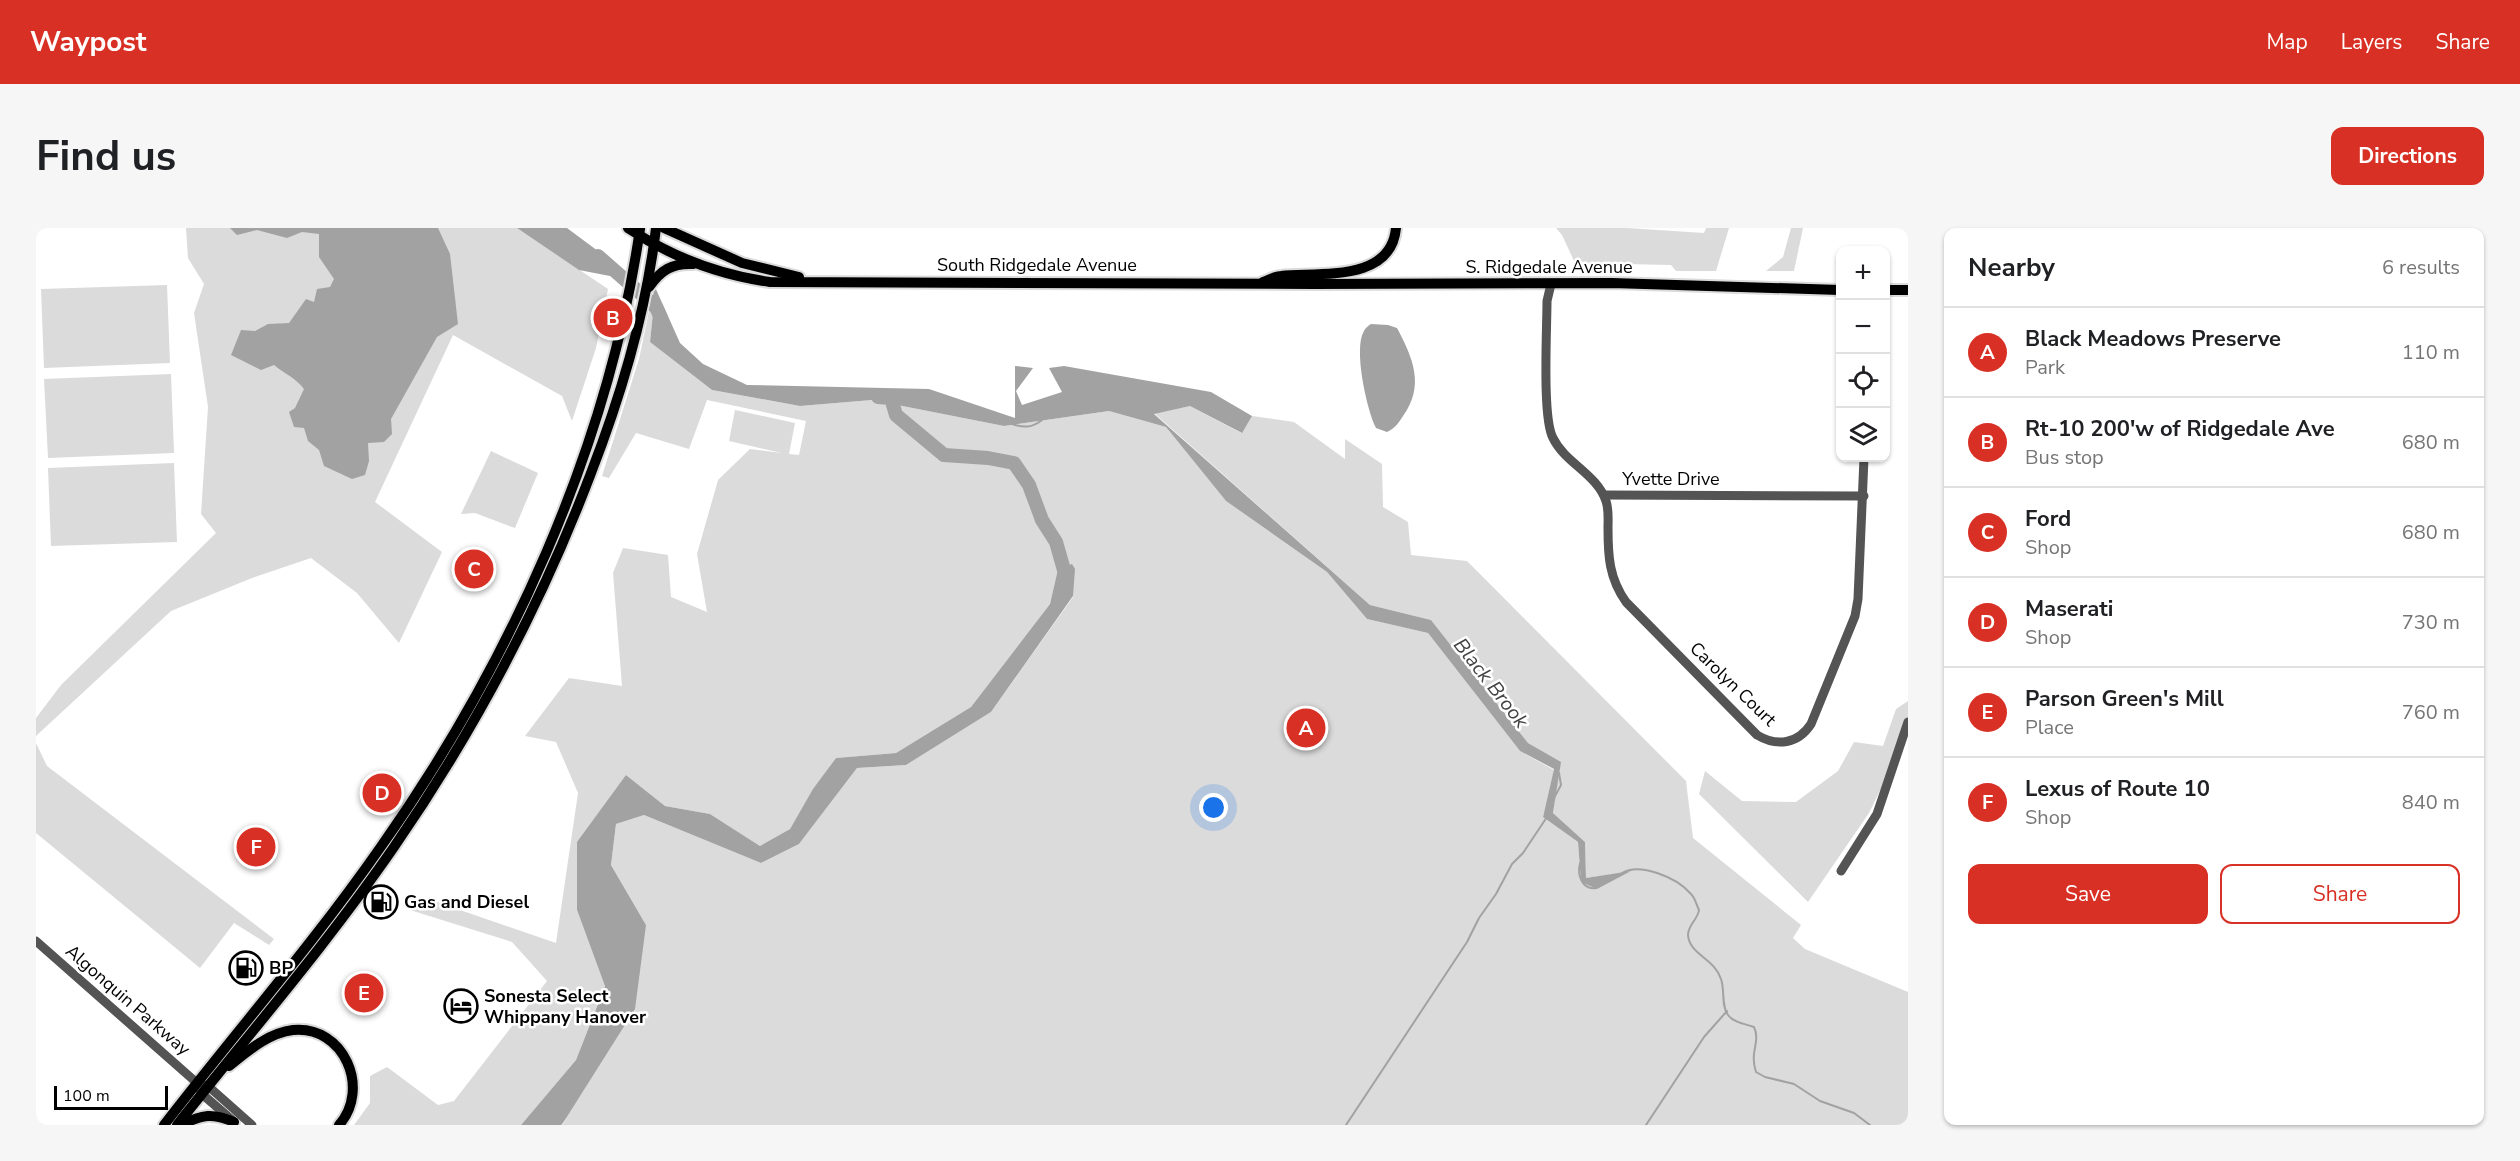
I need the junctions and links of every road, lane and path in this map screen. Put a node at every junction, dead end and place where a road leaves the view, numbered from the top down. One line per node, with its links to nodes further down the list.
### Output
1 (628, 228): 5 (main road, South Ridgedale Avenue)
2 (656, 228): 6 (main road)
3 (664, 228): 8 (main road, South Ridgedale Avenue)
4 (1398, 230): 9 (main road)
5 (639, 232): 6 (main road, South Ridgedale Avenue); 22 (main road)
6 (654, 243): 7 (main road, South Ridgedale Avenue); 11 (main road)
7 (698, 264): 8 (main road, South Ridgedale Avenue); 11 (main road)
8 (817, 281): 9 (main road, South Ridgedale Avenue)
9 (1257, 284): 10 (main road, S. Ridgedale Avenue)
10 (1551, 284): 12 (main road, S. Ridgedale Avenue); 16 (street, Yvette Drive)
11 (647, 290): 22 (main road)
12 (1836, 290)
13 (1890, 290): 14 (main road)
14 (1908, 290)
15 (1864, 462): 17 (street, Carolyn Court)
16 (1604, 495): 17 (street, Yvette Drive); 17 (street, Carolyn Court)
17 (1864, 496)
18 (1908, 722): 19 (street)
19 (1904, 748): 20 (street)
20 (1841, 871)
21 (36, 941): 22 (street, Algonquin Parkway)
22 (205, 1086): 23 (street, Algonquin Parkway); 24 (main road); 25 (main road); 27 (street, Algonquin Parkway); 28 (main road)
23 (236, 1124): 26 (main road)
24 (164, 1125)
25 (177, 1125)
26 (182, 1125)
27 (252, 1125)
28 (339, 1125)

